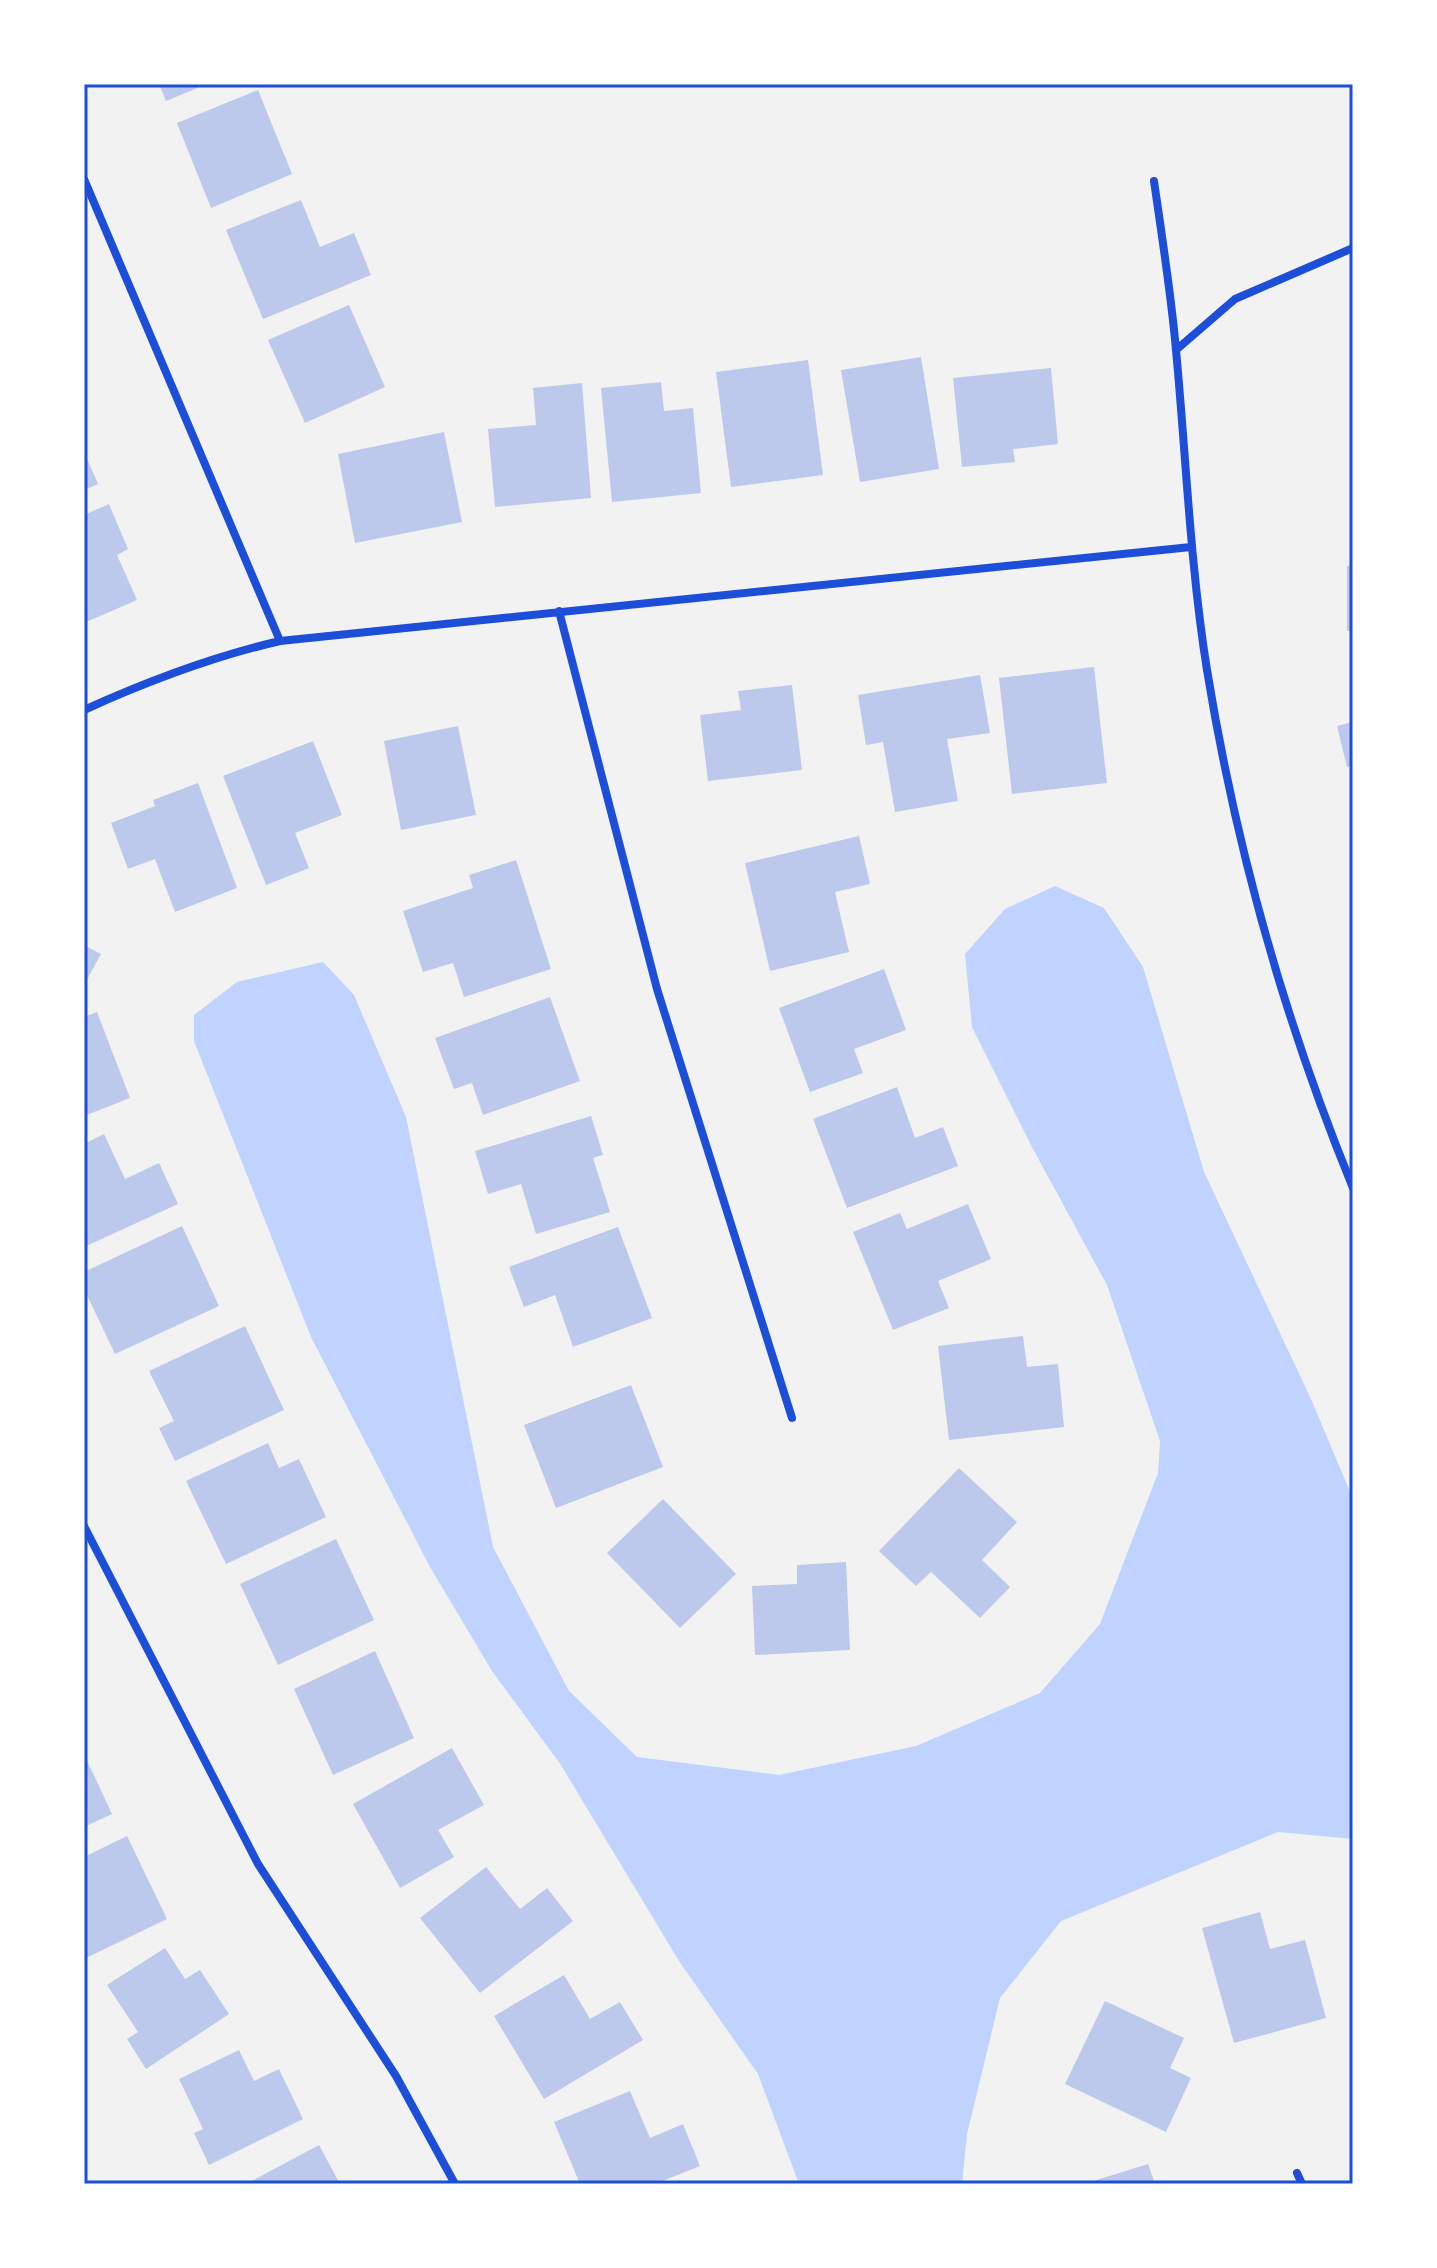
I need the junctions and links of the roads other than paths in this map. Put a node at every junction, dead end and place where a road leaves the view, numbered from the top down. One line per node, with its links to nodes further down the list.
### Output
1 (84, 179): 7 (street)
2 (1154, 181): 4 (street)
3 (1353, 248): 4 (street)
4 (1176, 350): 5 (street)
5 (1191, 547): 6 (street); 9 (street)
6 (559, 611): 7 (street); 10 (street)
7 (280, 641): 8 (street)
8 (84, 710)
9 (1353, 1188)
10 (792, 1418)
11 (84, 1526): 13 (street)
12 (1297, 2173): 14 (street)
13 (455, 2184)
14 (1302, 2184)

